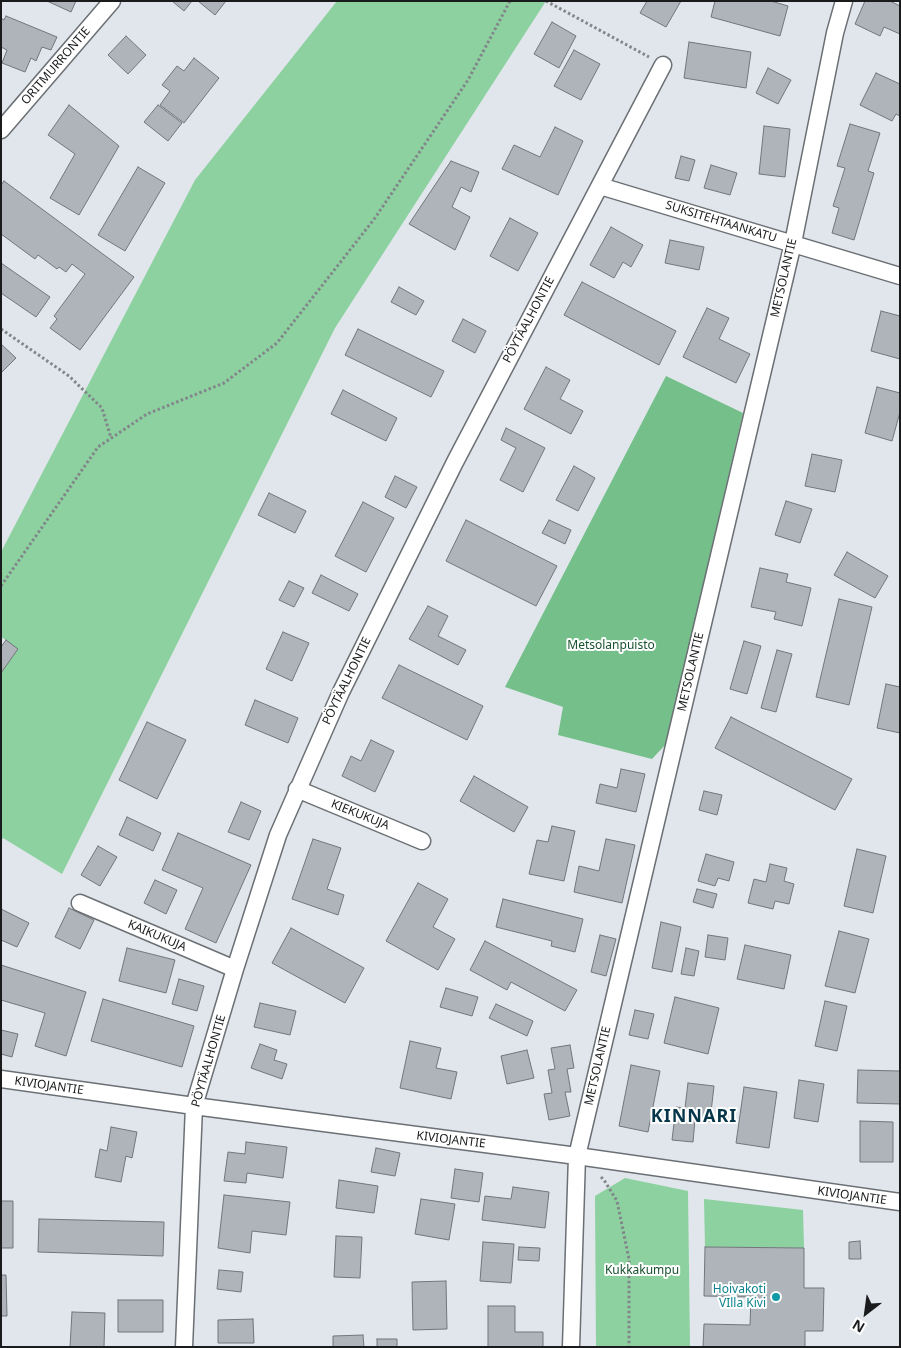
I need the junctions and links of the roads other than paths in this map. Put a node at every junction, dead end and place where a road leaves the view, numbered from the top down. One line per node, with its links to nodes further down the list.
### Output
1 (112, 1): 4 (street, ORITMURRONTIE)
2 (844, 1): 6 (street, METSOLANTIE)
3 (663, 64): 5 (street, PÖYTÄALHONTIE)
4 (1, 130)
5 (600, 186): 6 (street, SUKSITEHTAANKATU); 8 (street, PÖYTÄALHONTIE)
6 (793, 243): 7 (street, SUKSITEHTAANKATU); 14 (street, METSOLANTIE)
7 (900, 276)
8 (297, 789): 9 (street, KIEKUKUJA); 11 (street, PÖYTÄALHONTIE)
9 (422, 841)
10 (80, 902): 11 (street, KAIKUKUJA)
11 (235, 970): 13 (street, PÖYTÄALHONTIE)
12 (1, 1079): 13 (street, KIVIOJANTIE)
13 (194, 1106): 14 (street, KIVIOJANTIE); 16 (street, PÖYTÄALHONTIE)
14 (577, 1156): 15 (street, KIVIOJANTIE); 17 (street, METSOLANTIE)
15 (900, 1202)
16 (184, 1347)
17 (571, 1347)

